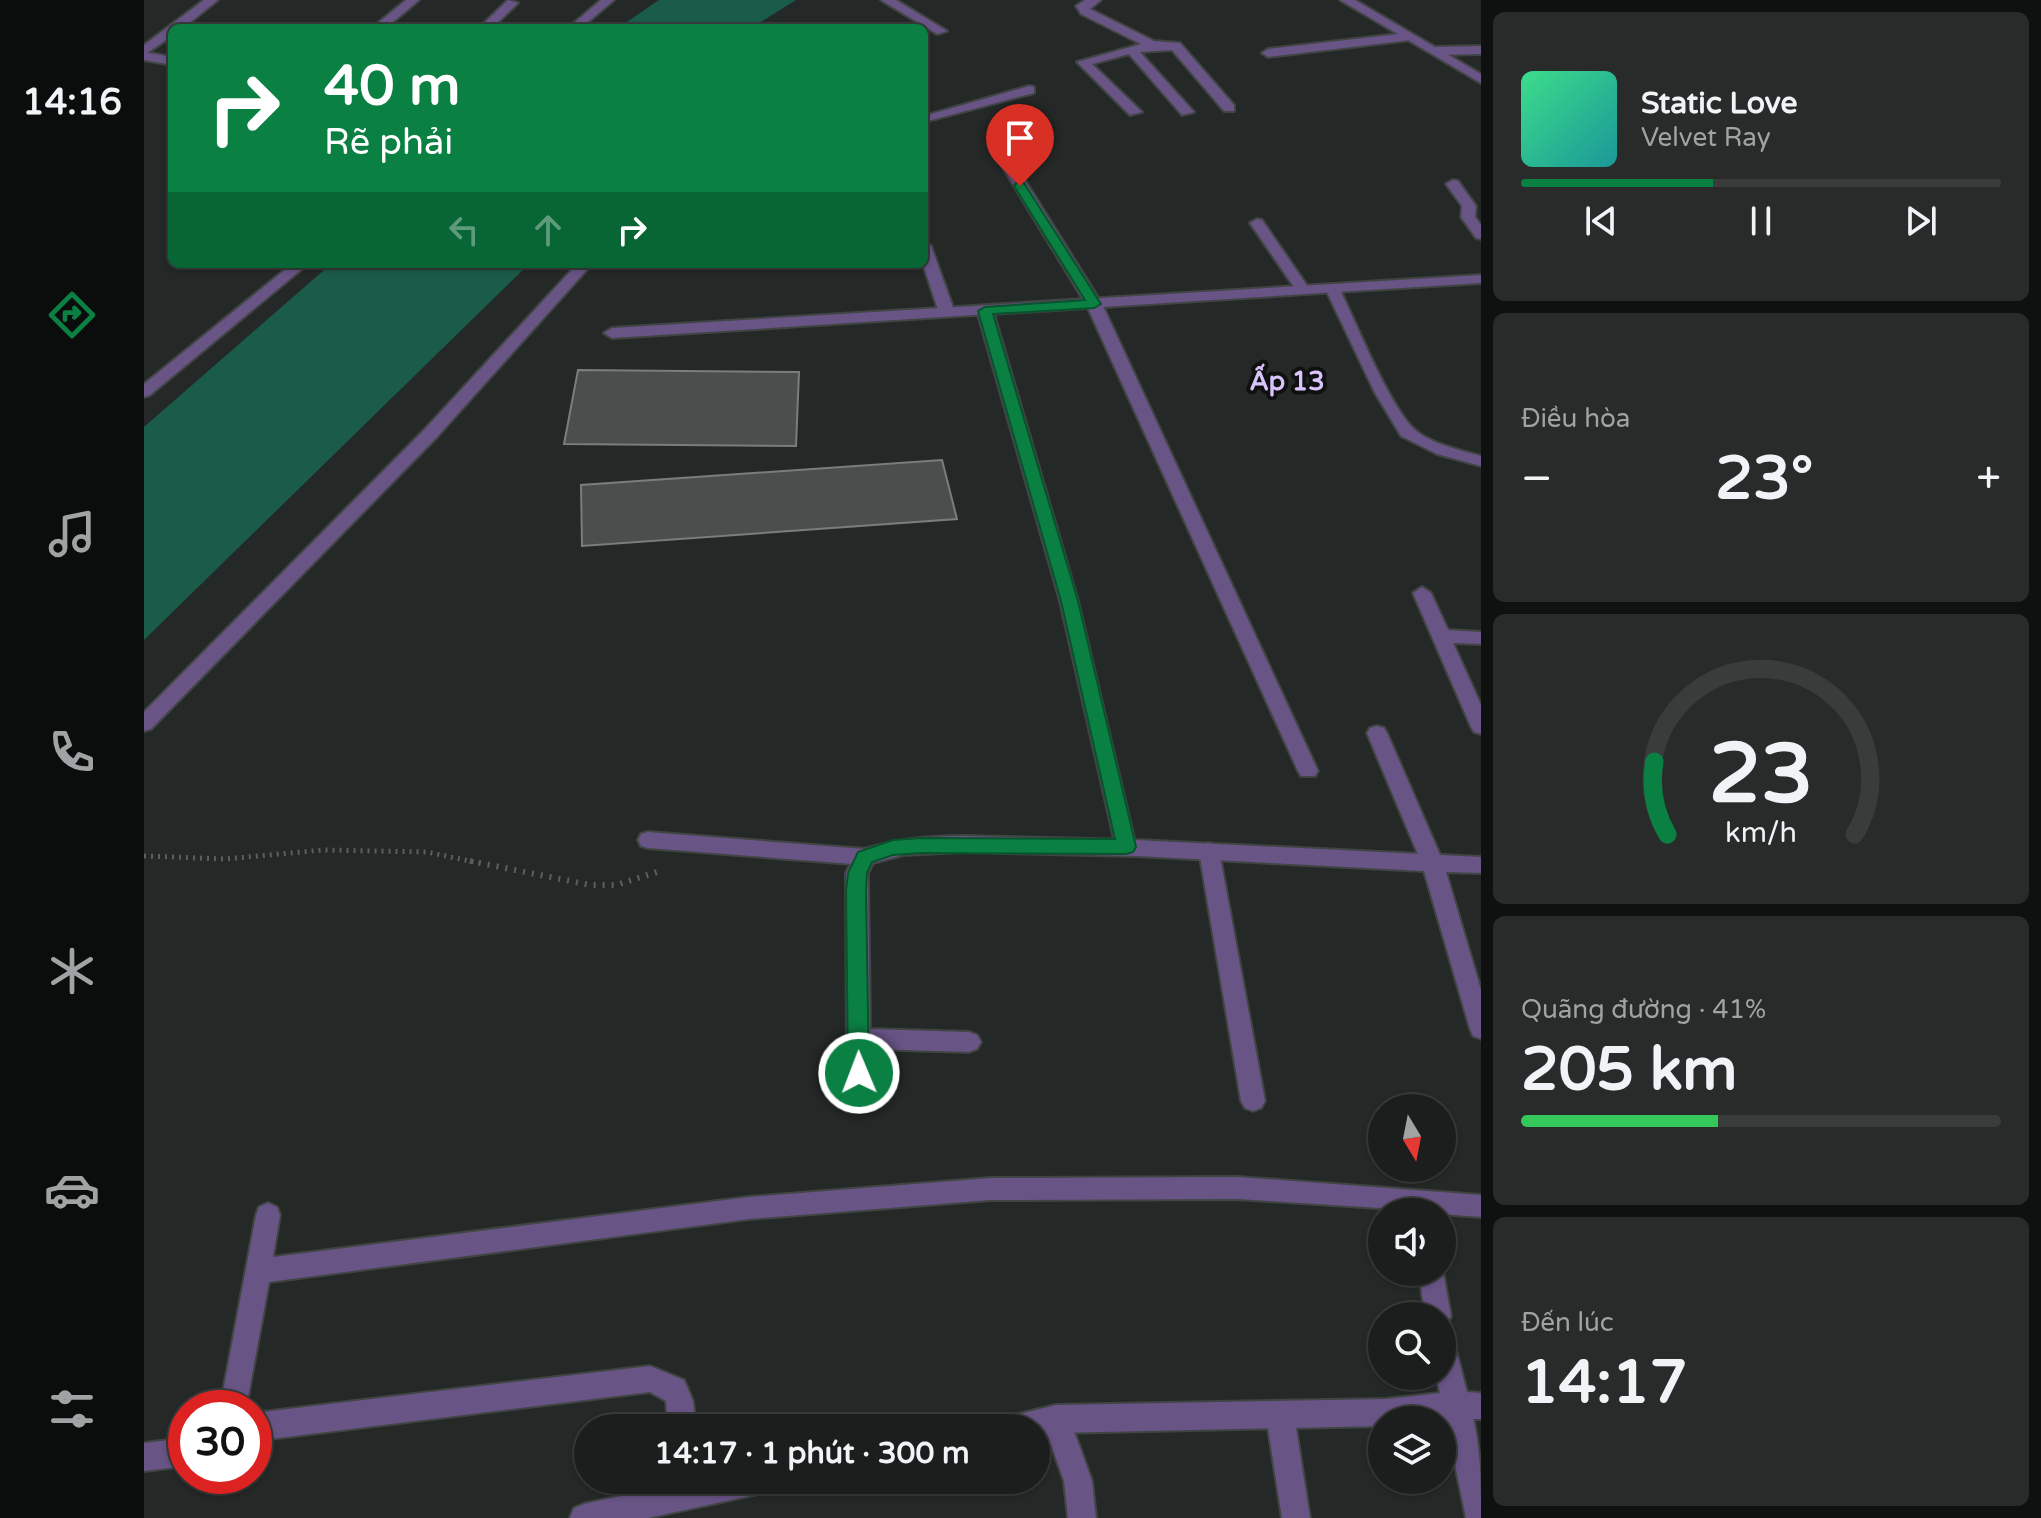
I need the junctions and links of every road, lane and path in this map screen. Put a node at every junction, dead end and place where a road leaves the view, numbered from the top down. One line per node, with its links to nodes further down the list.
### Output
1 (212, 0): 8 (street)
2 (413, 0): 9 (street)
3 (608, 0): 11 (street)
4 (887, 0): 12 (street)
5 (1095, 0): 15 (street)
6 (1346, 0): 14 (street)
7 (512, 3): 10 (street)
8 (180, 24)
9 (383, 24)
10 (489, 24)
11 (579, 24)
12 (941, 31)
13 (168, 33): 16 (street)
14 (1407, 37): 19 (street); 20 (street)
15 (1152, 45): 17 (street); 24 (street)
16 (146, 48): 21 (street)
17 (1132, 50): 25 (street); 26 (street)
18 (1481, 50): 19 (street)
19 (1434, 51): 22 (street)
20 (1268, 53)
21 (168, 59)
22 (1481, 79)
23 (1029, 90): 27 (street)
24 (1229, 108)
25 (1135, 112)
26 (1187, 112)
27 (928, 119)
28 (1004, 158): 38 (street)
29 (1453, 184): 31 (street)
30 (1257, 223): 37 (street)
31 (1481, 235)
32 (928, 258): 40 (street)
33 (296, 268): 42 (street)
34 (581, 268): 47 (street)
35 (1481, 279): 36 (street)
36 (1332, 288): 37 (street); 43 (street)
37 (1303, 290): 38 (street)
38 (1094, 304): 39 (street); 50 (street)
39 (985, 311): 40 (street); 52 (street)
40 (947, 313): 41 (street)
41 (612, 333)
42 (144, 392)
43 (1481, 461)
44 (1422, 593): 45 (street)
45 (1440, 636): 46 (street); 48 (street)
46 (1481, 638)
47 (144, 724)
48 (1481, 727)
49 (1377, 733): 56 (street)
50 (1308, 771)
51 (648, 840): 55 (street)
52 (1126, 847): 53 (street); 55 (street)
53 (1209, 851): 56 (street); 63 (street)
54 (144, 856): 58 (path)
55 (865, 857): 60 (street)
56 (1433, 864): 57 (street); 59 (street)
57 (1481, 865)
58 (660, 870)
59 (1481, 1029)
60 (858, 1039): 61 (street); 62 (street)
61 (969, 1042)
62 (859, 1073)
63 (1253, 1101)
64 (1368, 1201): 68 (street)
65 (1456, 1206): 66 (street)
66 (1481, 1206)
67 (268, 1215): 68 (street)
68 (258, 1271): 70 (street)
69 (1456, 1376): 71 (street)
70 (236, 1390)
71 (1468, 1406): 73 (street); 83 (street)
72 (680, 1414): 76 (street)
73 (1280, 1415): 74 (street); 82 (street)
74 (1056, 1419): 75 (street); 81 (street)
75 (1050, 1420)
76 (272, 1425)
77 (168, 1454): 78 (street)
78 (144, 1457)
79 (666, 1494): 80 (street)
80 (584, 1518)
81 (1082, 1518)
82 (1296, 1518)
83 (1480, 1518)

